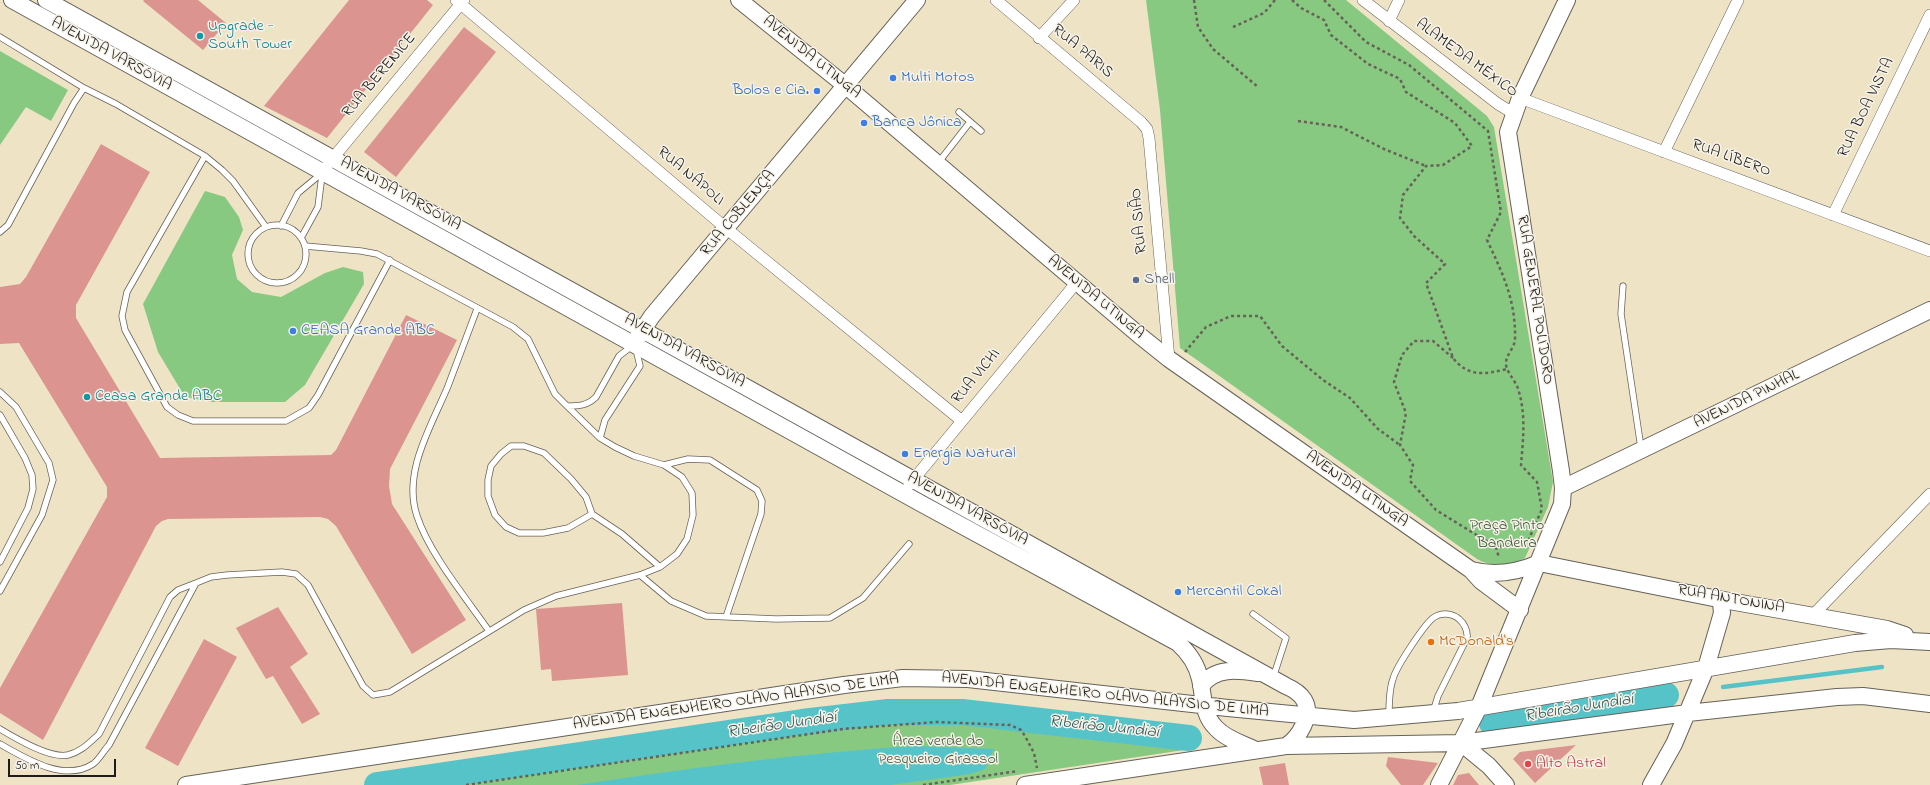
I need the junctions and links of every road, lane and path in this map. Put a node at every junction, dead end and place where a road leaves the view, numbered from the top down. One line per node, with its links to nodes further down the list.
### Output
1 (46, 0): 33 (main road, AVENIDA VARSÓVIA)
2 (739, 0): 21 (main road, AVENIDA UTINGA)
3 (917, 0): 21 (main road, RUA COBLENÇA)
4 (996, 0): 20 (street, RUA PARIS)
5 (1074, 0): 20 (street)
6 (1194, 0): 22 (path)
7 (1275, 0): 18 (path)
8 (1292, 0): 35 (path)
9 (1324, 0): 54 (path)
10 (1363, 0): 17 (street, ALAMEDA MÉXICO)
11 (1399, 0): 17 (street)
12 (1567, 0): 24 (main road, RUA GENERAL POLIDORO)
13 (1738, 0): 31 (street)
14 (16, 1): 36 (main road, AVENIDA VARSÓVIA)
15 (460, 1): 33 (street, RUA BERENICE); 40 (street, RUA NÁPOLI)
16 (1930, 15): 37 (street, RUA BOA VISTA)
17 (1389, 21): 26 (street, ALAMEDA MÉXICO)
18 (1233, 27)
19 (0, 37): 23 (lane)
20 (1039, 38): 29 (street, RUA PARIS)
21 (846, 86): 34 (main road, AVENIDA UTINGA); 40 (main road, RUA COBLENÇA)
22 (1258, 87)
23 (84, 88): 32 (lane); 41 (lane)
24 (1520, 98): 26 (main road, RUA GENERAL POLIDORO); 31 (street, RUA LÍBERO)
25 (959, 112): 28 (lane)
26 (1513, 113): 64 (main road, RUA GENERAL POLIDORO)
27 (1298, 121): 35 (path)
28 (970, 122): 30 (lane); 34 (lane)
29 (1146, 129): 53 (street, RUA SIÃO)
30 (981, 131)
31 (1664, 152): 37 (street, RUA LÍBERO)
32 (205, 156): 39 (lane); 45 (lane)
33 (333, 158): 36 (street, RUA BERENICE); 50 (main road, AVENIDA VARSÓVIA)
34 (936, 164): 46 (main road, AVENIDA UTINGA)
35 (1426, 166): 52 (path)
36 (322, 172): 38 (lane); 42 (lane); 51 (main road, AVENIDA VARSÓVIA)
37 (1833, 215): 44 (street, RUA LÍBERO)
38 (281, 226): 39 (lane); 42 (lane)
39 (266, 227): 43 (lane)
40 (727, 228): 50 (main road, RUA COBLENÇA); 58 (street, RUA NÁPOLI)
41 (0, 232)
42 (301, 238): 43 (lane)
43 (305, 246): 45 (lane)
44 (1930, 251)
45 (390, 260): 48 (lane)
46 (1077, 282): 53 (main road, AVENIDA UTINGA); 58 (street, RUA VICHI)
47 (1624, 286): 61 (lane)
48 (477, 309): 56 (lane); 83 (lane)
49 (1930, 310): 61 (main road, AVENIDA PINHAL)
50 (642, 329): 51 (main road, RUA COBLENÇA); 63 (main road, AVENIDA VARSÓVIA)
51 (635, 344): 56 (lane); 59 (lane); 65 (main road, AVENIDA VARSÓVIA)
52 (1453, 358): 54 (path); 60 (path)
53 (1172, 361): 60 (path); 73 (main road, AVENIDA UTINGA)
54 (1507, 370): 69 (path)
55 (0, 392): 77 (lane)
56 (566, 406): 59 (lane)
57 (0, 414): 70 (lane)
58 (962, 421): 63 (street, RUA VICHI)
59 (600, 438): 62 (lane)
60 (1400, 445): 69 (path)
61 (1642, 451): 64 (main road, AVENIDA PINHAL)
62 (664, 465): 72 (lane); 82 (lane)
63 (913, 480): 65 (street, RUA VICHI); 86 (main road, AVENIDA VARSÓVIA)
64 (1563, 488): 71 (main road)
65 (902, 493): 87 (main road, AVENIDA VARSÓVIA)
66 (1930, 494): 81 (street)
67 (592, 514): 67 (lane); 72 (lane)
68 (909, 544): 82 (lane)
69 (1496, 547): 74 (path)
70 (0, 562)
71 (1539, 563): 74 (main road, AVENIDA UTINGA); 78 (main road, RUA ANTONINA); 79 (main road)
72 (660, 567): 75 (lane)
73 (1471, 570): 74 (main road, AVENIDA UTINGA); 79 (main road, AVENIDA UTINGA)
74 (1502, 573)
75 (640, 575): 82 (lane); 83 (lane)
76 (196, 583): 83 (lane); 95 (lane); 97 (lane)
77 (0, 591)
78 (1718, 599): 81 (main road, RUA ANTONINA); 85 (main road)
79 (1520, 610): 90 (main road)
80 (1253, 614): 86 (lane)
81 (1813, 615): 84 (main road, RUA ANTONINA)
82 (726, 616)
83 (489, 631)
84 (1926, 641): 85 (main road, AVENIDA ENGENHEIRO OLAVO ALAYSIO DE LIMA)
85 (1706, 668): 90 (main road, AVENIDA ENGENHEIRO OLAVO ALAYSIO DE LIMA); 91 (main road)
86 (1270, 676): 87 (main road); 93 (main road, AVENIDA VARSÓVIA)
87 (1201, 686): 89 (main road, AVENIDA VARSÓVIA)
88 (1930, 704): 91 (main road)
89 (1204, 706): 93 (main road, AVENIDA ENGENHEIRO OLAVO ALAYSIO DE LIMA); 99 (main road, AVENIDA VARSÓVIA); 102 (main road, AVENIDA ENGENHEIRO OLAVO ALAYSIO DE LIMA)
90 (1479, 707): 92 (main road, AVENIDA ENGENHEIRO OLAVO ALAYSIO DE LIMA); 96 (main road)
91 (1688, 712): 96 (main road); 107 (main road)
92 (1433, 714): 94 (main road, AVENIDA ENGENHEIRO OLAVO ALAYSIO DE LIMA); 94 (lane)
93 (1306, 716): 94 (main road, AVENIDA ENGENHEIRO OLAVO ALAYSIO DE LIMA); 98 (main road)
94 (1388, 718)
95 (0, 729)
96 (1461, 743): 98 (main road); 105 (main road); 106 (main road)
97 (0, 744)
98 (1286, 746): 99 (main road)
99 (1256, 750): 101 (main road)
100 (1030, 769): 103 (path)
101 (1024, 778): 104 (path)
102 (186, 785)
103 (466, 785)
104 (923, 785)
105 (1439, 785)
106 (1506, 785)
107 (1651, 785)

